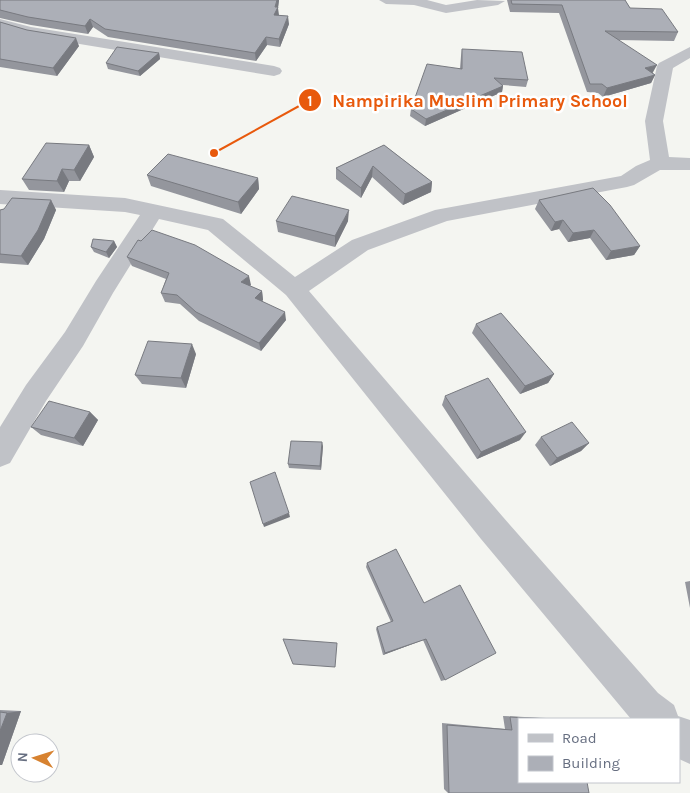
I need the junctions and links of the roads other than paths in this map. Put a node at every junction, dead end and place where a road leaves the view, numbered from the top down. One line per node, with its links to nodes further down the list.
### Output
1 (386, 0): 2 (street)
2 (498, 1)
3 (0, 23): 5 (street)
4 (690, 52): 6 (street)
5 (274, 71)
6 (660, 162): 7 (street); 10 (street)
7 (690, 164)
8 (0, 196): 9 (street)
9 (154, 211): 10 (street); 11 (street)
10 (294, 288): 12 (street)
11 (0, 453)
12 (659, 718)
13 (680, 736): 14 (street)
14 (690, 744)

